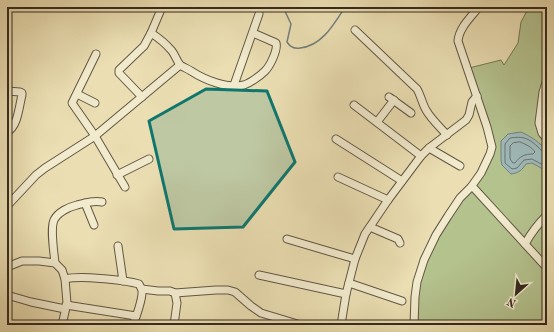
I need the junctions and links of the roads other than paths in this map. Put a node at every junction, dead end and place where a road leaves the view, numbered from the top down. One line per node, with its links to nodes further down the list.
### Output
1 (162, 7): 5 (street)
2 (479, 7): 13 (street)
3 (259, 14): 6 (street)
4 (355, 30): 20 (street)
5 (151, 33): 8 (street); 14 (street)
6 (253, 33): 10 (street); 10 (street)
7 (96, 54): 12 (street)
8 (180, 65): 10 (street); 14 (street)
9 (547, 79): 23 (street)
10 (234, 85)
11 (7, 91): 19 (street)
12 (77, 94): 15 (street); 21 (street)
13 (477, 96): 20 (street); 31 (street)
14 (142, 97): 21 (street)
15 (95, 103)
16 (354, 105): 18 (street)
17 (411, 113): 18 (street)
18 (377, 122): 25 (street)
19 (7, 132)
20 (447, 135): 24 (street)
21 (95, 136): 28 (street); 36 (street)
22 (336, 139): 30 (street)
23 (547, 139)
24 (429, 148): 25 (street); 27 (street)
25 (421, 156): 30 (street)
26 (149, 159): 28 (street)
27 (460, 166)
28 (117, 174): 32 (street)
29 (338, 177): 33 (street)
30 (402, 181): 33 (street)
31 (472, 186): 42 (street); 64 (street)
32 (124, 188)
33 (388, 200): 39 (street)
34 (102, 202): 35 (street)
35 (85, 203): 38 (street); 45 (street)
36 (7, 206)
37 (547, 215): 42 (street)
38 (94, 225)
39 (370, 227): 41 (street); 44 (street)
40 (286, 239): 44 (street)
41 (400, 243)
42 (525, 244): 47 (street)
43 (118, 246): 50 (street)
44 (356, 259): 51 (street)
45 (55, 263): 46 (street); 49 (street)
46 (7, 267)
47 (547, 268)
48 (259, 275): 54 (street)
49 (65, 279): 50 (street); 57 (street)
50 (123, 281): 52 (street)
51 (349, 283): 54 (street); 56 (street)
52 (142, 289): 53 (street); 58 (street)
53 (175, 293): 61 (street); 62 (street)
54 (346, 294): 63 (street)
55 (7, 295): 57 (street)
56 (402, 301)
57 (66, 307): 58 (street); 59 (street)
58 (136, 316): 60 (street)
59 (62, 325)
60 (133, 325)
61 (174, 325)
62 (300, 325)
63 (341, 325)
64 (414, 325)

